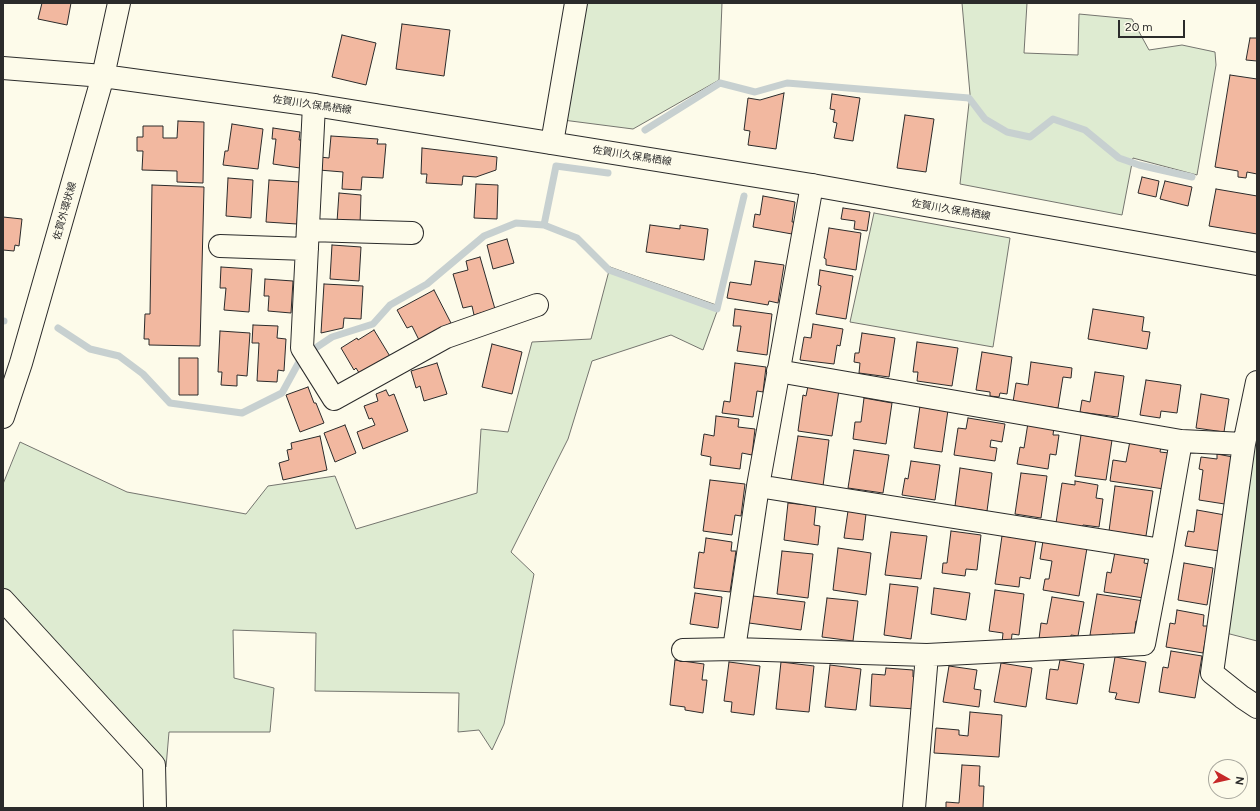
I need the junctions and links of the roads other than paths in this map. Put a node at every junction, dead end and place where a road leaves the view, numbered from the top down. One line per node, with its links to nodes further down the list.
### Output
1 (119, 3): 4 (street, 佐賀外環状線)
2 (576, 3): 6 (street)
3 (3, 68): 4 (street, 佐賀川久保鳥栖線)
4 (103, 76): 5 (street, 佐賀川久保鳥栖線); 15 (street, 佐賀外環状線)
5 (314, 105): 6 (street, 佐賀川久保鳥栖線); 9 (street)
6 (552, 143): 7 (street, 佐賀川久保鳥栖線)
7 (812, 185): 11 (street, 佐賀川久保鳥栖線); 13 (street)
8 (412, 233): 9 (street)
9 (307, 240): 10 (street); 12 (street)
10 (220, 246)
11 (1257, 264)
12 (537, 304)
13 (778, 371): 16 (street); 18 (street)
14 (1257, 382): 17 (street)
15 (3, 417)
16 (1181, 441): 17 (street); 19 (street)
17 (1244, 444): 24 (street)
18 (758, 486): 19 (street); 21 (street)
19 (1162, 550): 23 (street)
20 (3, 600): 25 (street)
21 (734, 649): 22 (street); 23 (street)
22 (683, 650)
23 (927, 655): 26 (street)
24 (1257, 707)
25 (155, 808)
26 (914, 808)

